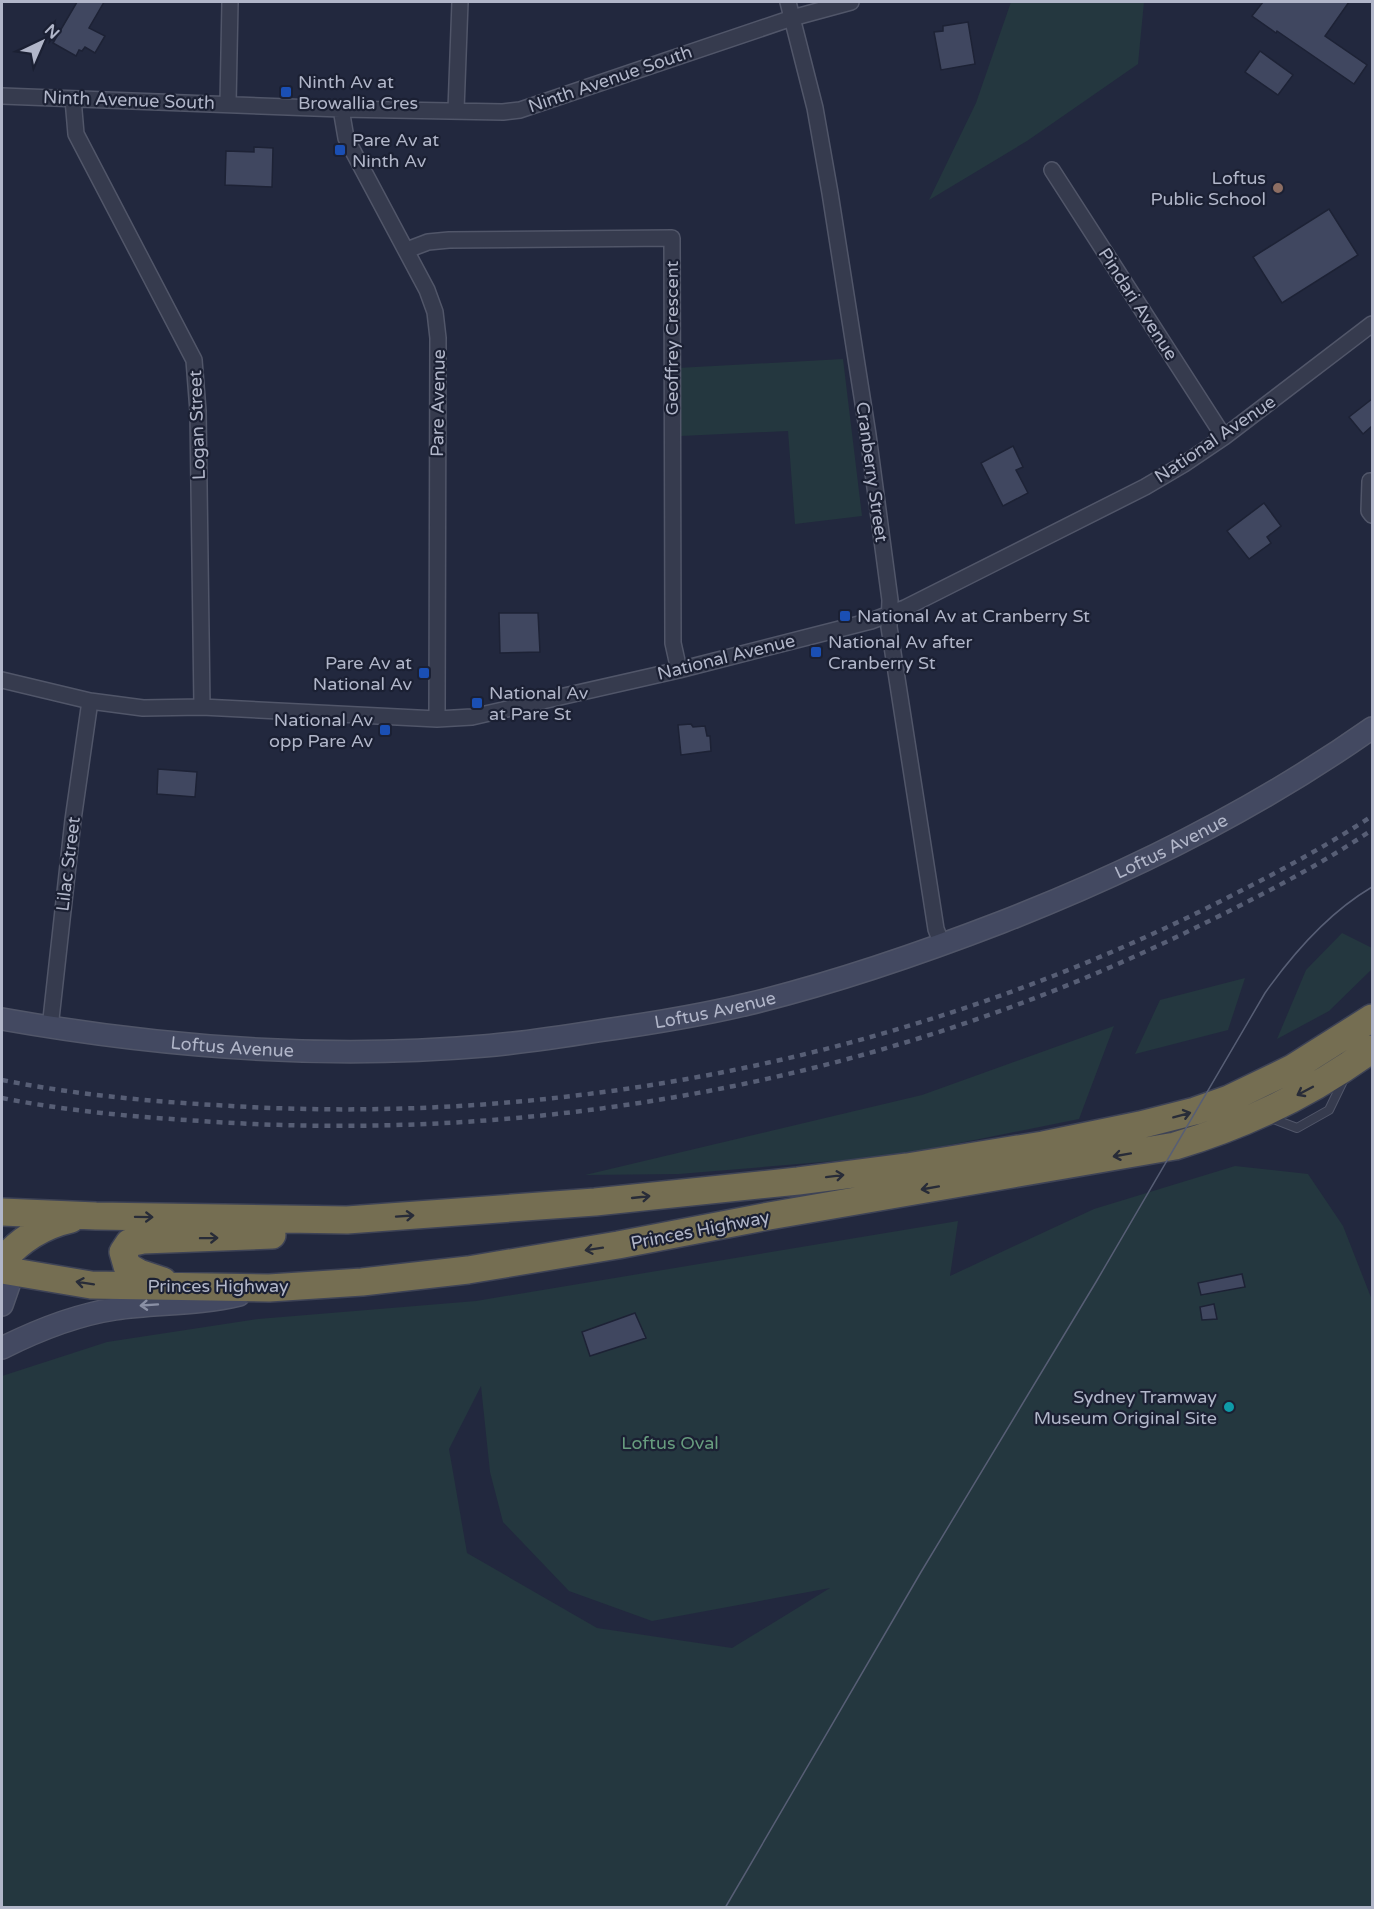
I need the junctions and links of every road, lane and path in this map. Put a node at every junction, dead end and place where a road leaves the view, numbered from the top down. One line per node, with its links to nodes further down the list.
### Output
1 (230, 2): 8 (street)
2 (460, 2): 10 (street)
3 (788, 2): 5 (street, Cranberry Street)
4 (851, 2): 5 (street, Ninth Avenue South)
5 (792, 18): 10 (street, Ninth Avenue South); 17 (street, Cranberry Street)
6 (2, 96): 7 (street, Ninth Avenue South)
7 (73, 99): 8 (street, Ninth Avenue South); 21 (street, Logan Street)
8 (228, 104): 9 (street, Ninth Avenue South)
9 (341, 109): 10 (street, Ninth Avenue South); 12 (street, Pare Avenue)
10 (456, 110)
11 (1052, 170): 14 (street, Pindari Avenue)
12 (407, 250): 18 (street, Geoffrey Crescent); 22 (street, Pare Avenue)
13 (1372, 324): 14 (street, National Avenue)
14 (1224, 437): 17 (street, National Avenue)
15 (1370, 481): 16 (street)
16 (1366, 513)
17 (888, 615): 18 (street, National Avenue); 24 (street, Cranberry Street)
18 (679, 670): 22 (street, National Avenue)
19 (2, 680): 20 (street, National Avenue)
20 (90, 701): 21 (street, National Avenue); 27 (street, Lilac Street)
21 (202, 707): 22 (street, National Avenue)
22 (437, 719)
23 (1372, 729): 24 (street, Loftus Avenue)
24 (942, 945): 27 (street, Loftus Avenue)
25 (1372, 1018): 31 (highway, Princes Highway, one-way to 25)
26 (2, 1019): 27 (street, Loftus Avenue)
27 (50, 1028)
28 (1362, 1057): 34 (highway, Princes Highway, one-way to 34)
29 (2, 1212): 30 (highway, Princes Highway)
30 (96, 1216): 31 (highway, Princes Highway, one-way to 31); 32 (highway)
31 (347, 1220): 33 (highway, one-way to 31)
32 (4, 1262): 33 (highway, Princes Highway, one-way to 32); 35 (street)
33 (181, 1287): 34 (highway, Princes Highway)
34 (269, 1288): 36 (street, one-way to 36)
35 (2, 1305)
36 (2, 1348)

